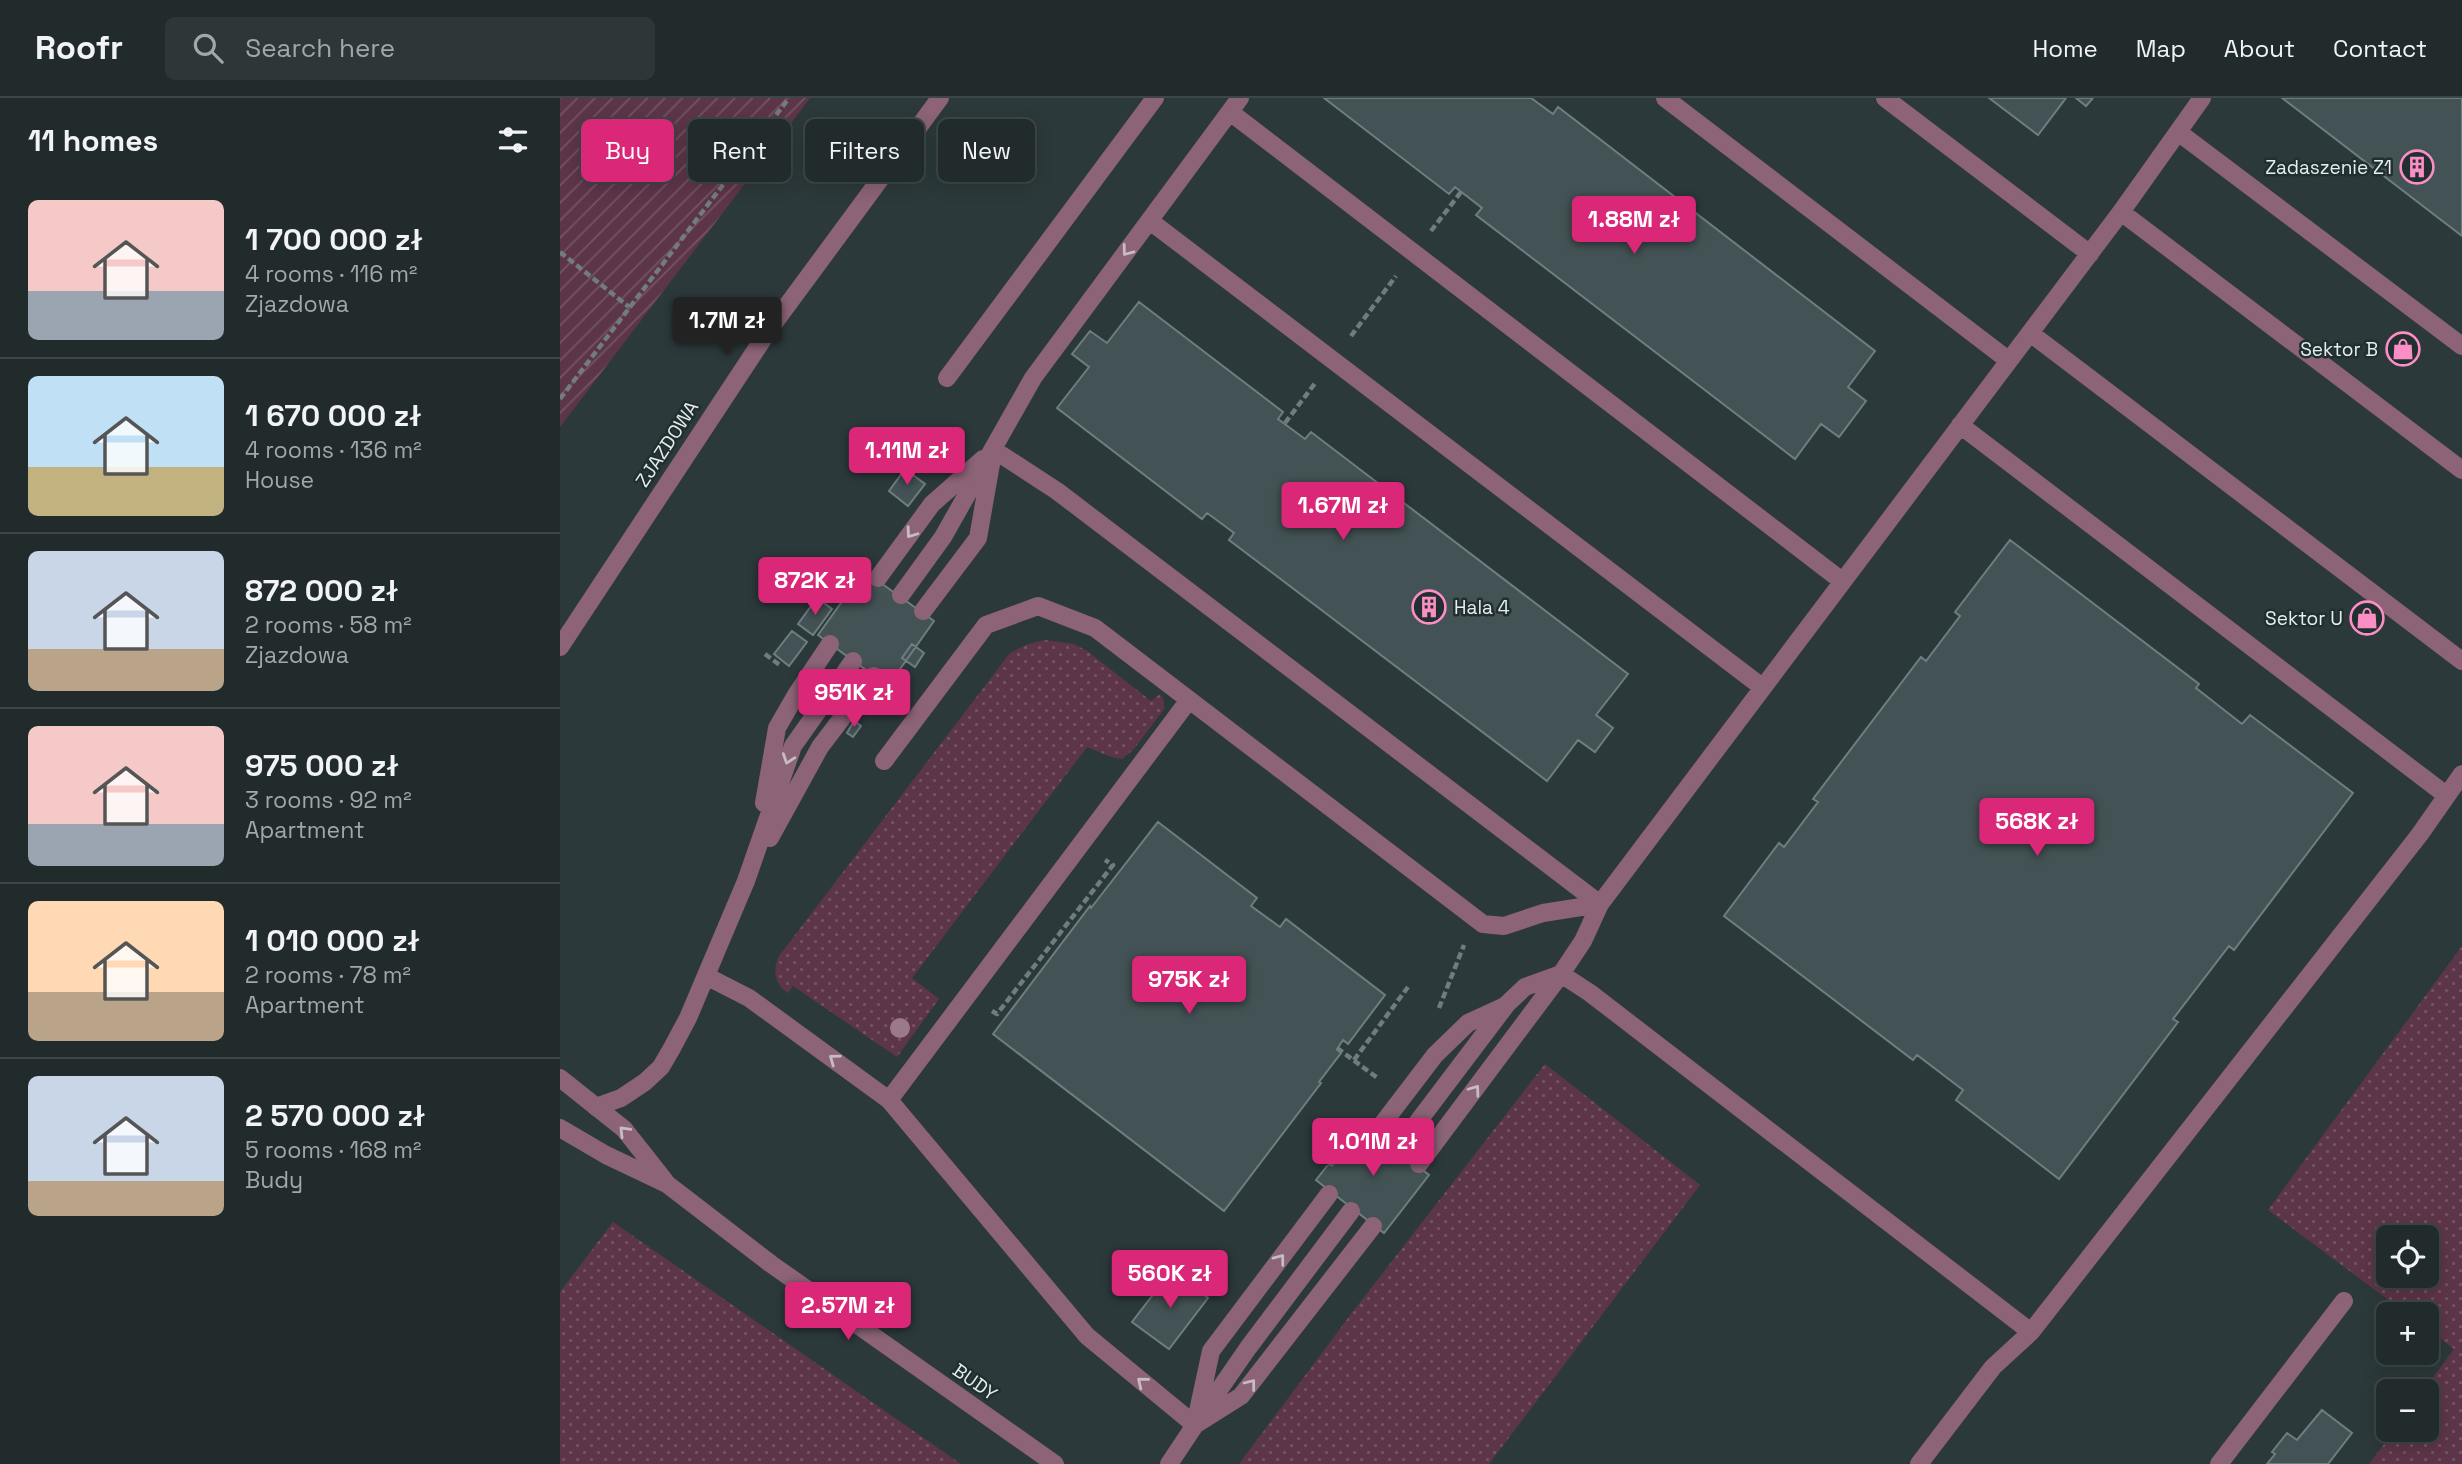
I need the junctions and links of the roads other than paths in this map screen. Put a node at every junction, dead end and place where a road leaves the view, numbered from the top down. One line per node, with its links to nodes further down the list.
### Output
1 (940, 98): 23 (street, ZJAZDOWA)
2 (1155, 98): 14 (street)
3 (1665, 98): 13 (street)
4 (1885, 98): 10 (street)
5 (2202, 98): 7 (street)
6 (1235, 105): 9 (street); 19 (street)
7 (2178, 132): 8 (street); 12 (street)
8 (2121, 212): 10 (street); 17 (street)
9 (1150, 220): 16 (street, one-way to 16); 27 (street)
10 (2090, 254): 11 (street)
11 (2030, 333): 13 (street); 25 (street)
12 (2462, 346)
13 (2008, 360): 15 (street)
14 (947, 379)
15 (1960, 425): 19 (street); 31 (street)
16 (993, 450): 18 (street, one-way to 18); 20 (street); 21 (street); 33 (street)
17 (2462, 470)
18 (878, 578)
19 (1842, 581): 27 (street)
20 (901, 595)
21 (923, 611)
22 (830, 644): 32 (street)
23 (560, 647)
24 (853, 661): 32 (street, one-way to 32)
25 (2462, 661)
26 (874, 676): 32 (street)
27 (1762, 687): 33 (street)
28 (1189, 700): 29 (street); 33 (street); 38 (street)
29 (884, 761)
30 (2462, 774): 31 (street)
31 (2446, 795): 49 (street)
32 (746, 881): 35 (street)
33 (1601, 904): 34 (street)
34 (1561, 974): 36 (street); 43 (street, one-way to 34); 49 (street)
35 (706, 976): 38 (street, one-way to 35); 39 (street)
36 (1507, 1004): 41 (street); 42 (street)
37 (560, 1078): 39 (street, BUDY)
38 (889, 1100): 50 (street, one-way to 38)
39 (596, 1107): 44 (street, BUDY, one-way to 39)
40 (560, 1128): 44 (street, BUDY)
41 (1377, 1131)
42 (1398, 1148)
43 (1419, 1164)
44 (667, 1184): 51 (street, BUDY)
45 (1329, 1194): 50 (street, one-way to 45)
46 (1351, 1211): 50 (street)
47 (1373, 1226): 50 (street, one-way to 47)
48 (2344, 1301): 54 (street)
49 (2031, 1332): 53 (street)
50 (1195, 1425): 52 (street)
51 (1055, 1464)
52 (1169, 1464)
53 (1919, 1464)
54 (2219, 1464)

